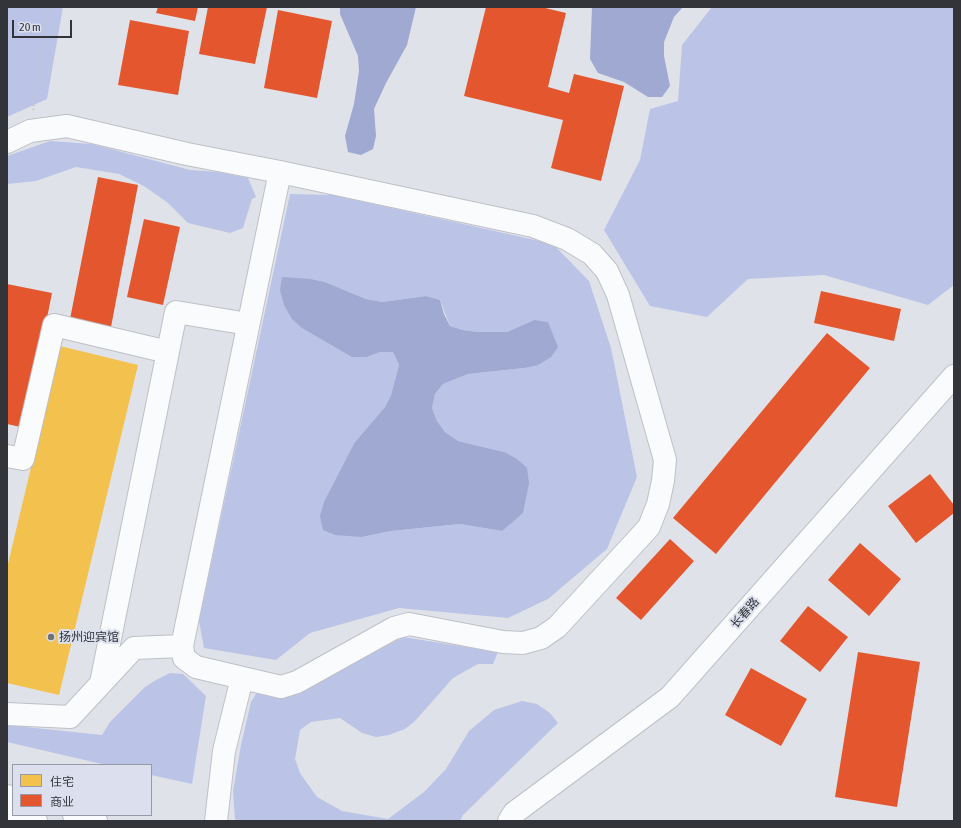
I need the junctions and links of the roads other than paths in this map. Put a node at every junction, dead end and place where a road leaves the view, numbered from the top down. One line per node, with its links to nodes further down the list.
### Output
1 (7, 142): 2 (street)
2 (280, 172): 3 (street); 8 (street)
3 (248, 324): 4 (street); 7 (street)
4 (168, 352): 6 (street); 9 (street)
5 (954, 376): 16 (street, 长春路)
6 (7, 456)
7 (182, 646): 8 (street); 9 (street)
8 (242, 678): 15 (street)
9 (102, 683): 10 (street)
10 (7, 714)
11 (18, 816): 13 (street)
12 (78, 816): 14 (street)
13 (36, 821)
14 (96, 821)
15 (216, 821)
16 (509, 821)

